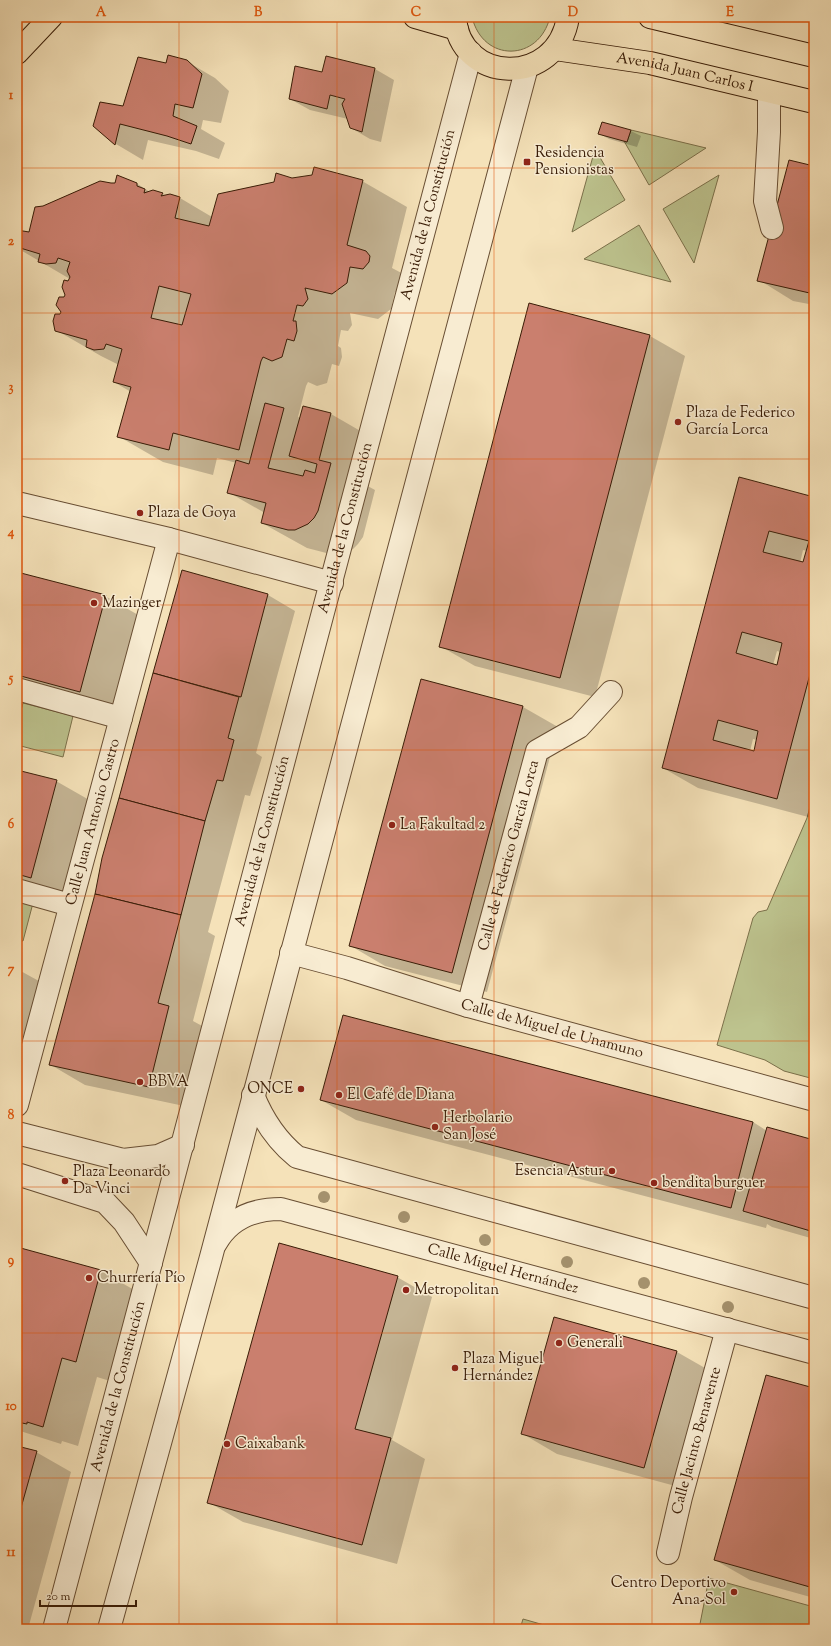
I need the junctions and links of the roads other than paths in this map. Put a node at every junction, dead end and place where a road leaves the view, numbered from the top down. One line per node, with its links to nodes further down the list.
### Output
1 (51, 17): 8 (main road)
2 (415, 17): 5 (main road)
3 (568, 17): 7 (main road)
4 (650, 17): 6 (main road)
5 (456, 23): 9 (main road)
6 (708, 23): 10 (main road)
7 (555, 49): 11 (main road); 12 (main road, Avenida Juan Carlos I)
8 (17, 53)
9 (471, 53): 11 (main road); 17 (street, Avenida de la Constitución)
10 (814, 56)
11 (527, 67): 23 (street)
12 (769, 92): 13 (main road, Avenida Juan Carlos I); 14 (street)
13 (814, 102)
14 (772, 228)
15 (17, 503): 16 (street)
16 (169, 539): 17 (street); 20 (street, Calle Juan Antonio Castro)
17 (332, 582): 29 (street, Avenida de la Constitución)
18 (17, 689): 20 (street)
19 (611, 692): 24 (street, Calle de Federico García Lorca)
20 (120, 718): 22 (street, Calle Juan Antonio Castro)
21 (17, 890): 22 (street)
22 (70, 905): 27 (street, Calle Juan Antonio Castro)
23 (291, 953): 24 (street, Calle de Miguel de Unamuno); 25 (street)
24 (468, 1006): 26 (street, Calle de Miguel de Unamuno)
25 (253, 1095): 31 (street); 33 (street)
26 (814, 1100)
27 (17, 1105)
28 (17, 1134): 29 (street)
29 (183, 1144): 32 (street, Avenida de la Constitución)
30 (17, 1174): 32 (street)
31 (211, 1257): 34 (street, Calle Miguel Hernández); 38 (street)
32 (151, 1263): 37 (street, Avenida de la Constitución)
33 (814, 1298)
34 (727, 1329): 35 (street, Calle Miguel Hernández); 36 (street, Calle Jacinto Benavente)
35 (814, 1352)
36 (668, 1553)
37 (54, 1629)
38 (109, 1629)

